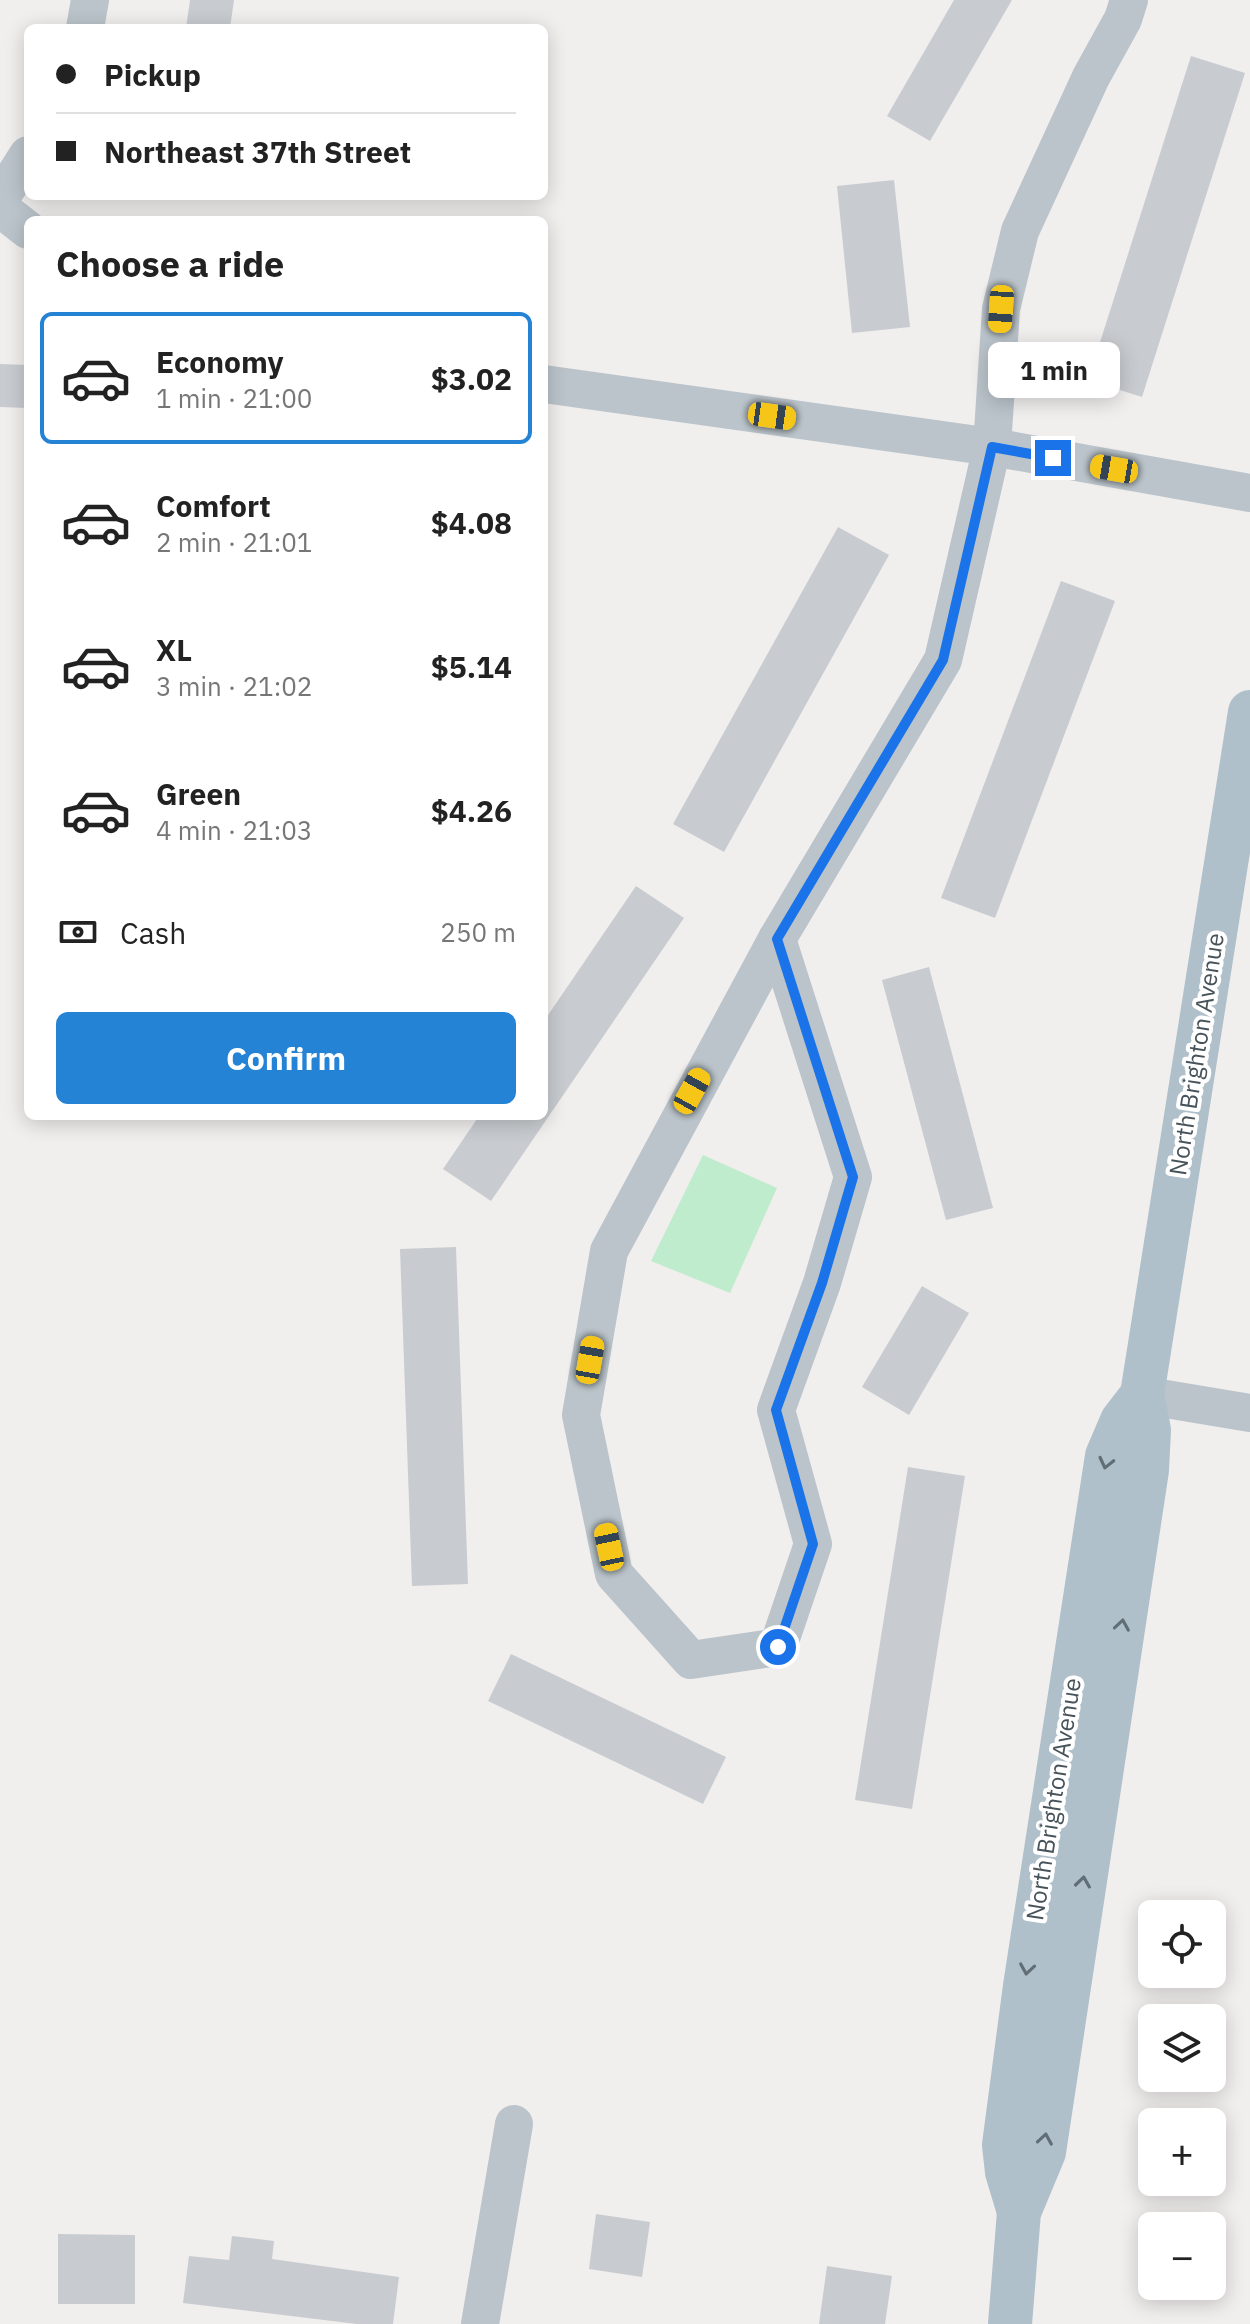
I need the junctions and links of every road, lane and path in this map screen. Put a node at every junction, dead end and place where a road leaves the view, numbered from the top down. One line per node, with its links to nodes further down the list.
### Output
1 (90, 0): 3 (street)
2 (1129, 0): 9 (street)
3 (86, 24)
4 (24, 161): 5 (street)
5 (0, 199)
6 (0, 208): 7 (street)
7 (24, 227)
8 (548, 385): 9 (street)
9 (992, 447): 10 (street); 12 (street)
10 (1250, 493)
11 (1250, 712): 13 (main road, North Brighton Avenue)
12 (777, 939): 12 (street)
13 (1142, 1395): 14 (street); 17 (main road, North Brighton Avenue)
14 (1250, 1413)
15 (514, 2124): 16 (street)
16 (480, 2324)
17 (1010, 2324)

